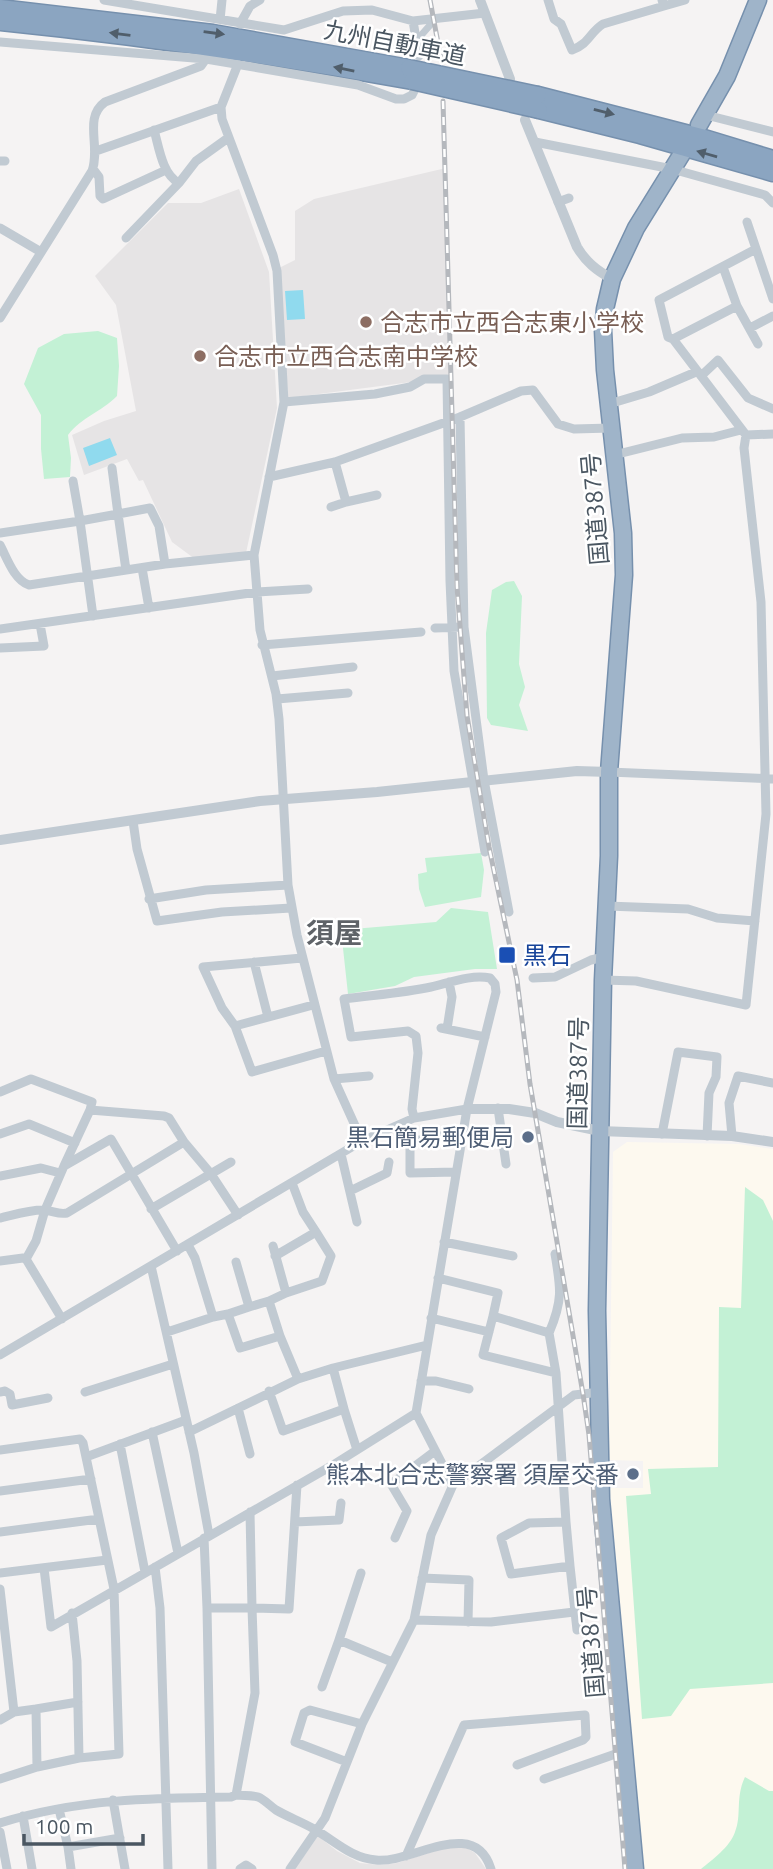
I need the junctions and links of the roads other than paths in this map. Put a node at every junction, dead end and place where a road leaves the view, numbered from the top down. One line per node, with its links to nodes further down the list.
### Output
1 (104, 0): 9 (street)
2 (222, 0): 12 (street)
3 (260, 0): 16 (street)
4 (480, 0): 11 (street)
5 (548, 0): 8 (street)
6 (685, 0): 8 (street)
7 (758, 0): 26 (highway)
8 (663, 3)
9 (157, 4): 12 (street)
10 (0, 8): 21 (highway, 九州自動車道, one-way to 21)
11 (485, 13): 15 (street); 22 (street)
12 (220, 20): 16 (street)
13 (415, 21): 15 (street); 16 (street); 17 (street)
14 (0, 22): 21 (highway, 九州自動車道, one-way to 14)
15 (431, 22): 17 (street)
16 (240, 23)
17 (417, 40): 21 (street)
18 (0, 42): 19 (street)
19 (206, 59): 20 (street); 31 (street)
20 (237, 64): 21 (street); 24 (street)
21 (414, 73): 23 (highway, 九州自動車道, bridge)
22 (510, 79)
23 (538, 103): 33 (highway, 九州自動車道, one-way to 33); 37 (highway, 九州自動車道, one-way to 23)
24 (221, 107): 27 (street); 29 (street)
25 (525, 120): 30 (street)
26 (702, 120): 28 (street)
27 (154, 130): 31 (street); 36 (street)
28 (773, 132)
29 (228, 138): 38 (street); 55 (street)
30 (535, 142): 35 (street); 46 (street)
31 (96, 151): 34 (street)
32 (682, 152): 35 (highway, 国道387号)
33 (773, 159)
34 (93, 169): 36 (street); 44 (street)
35 (672, 169): 39 (street); 46 (highway, 国道387号)
36 (166, 170): 38 (street)
37 (773, 173)
38 (178, 183): 42 (street)
39 (773, 203)
40 (747, 222): 43 (street)
41 (0, 228): 44 (street)
42 (126, 237)
43 (756, 249): 45 (street); 47 (street)
44 (41, 252): 50 (street)
45 (723, 267): 48 (street); 52 (street)
46 (612, 279): 56 (highway, 国道387号)
47 (773, 299)
48 (737, 306): 51 (street); 52 (street)
49 (773, 316): 51 (street)
50 (0, 318)
51 (750, 328): 53 (street)
52 (673, 339): 54 (street)
53 (758, 344)
54 (699, 374): 56 (street); 57 (street); 61 (street)
55 (284, 402): 59 (street); 66 (street)
56 (608, 404): 60 (highway, 国道387号)
57 (773, 409)
58 (460, 416): 59 (street); 60 (street); 86 (street)
59 (448, 420): 64 (street); 85 (street)
60 (611, 428): 63 (highway, 国道387号)
61 (743, 433): 62 (street); 63 (street); 97 (street)
62 (773, 434)
63 (614, 455): 96 (highway, 国道387号)
64 (335, 462): 66 (street); 69 (street)
65 (111, 468): 71 (street)
66 (269, 477): 75 (street)
67 (74, 481): 72 (street)
68 (377, 495): 69 (street)
69 (346, 502): 70 (street)
70 (331, 506)
71 (118, 514): 72 (street); 76 (street); 78 (street)
72 (80, 521): 73 (street); 79 (street)
73 (0, 533)
74 (0, 545): 79 (street)
75 (254, 555): 76 (street); 81 (street)
76 (165, 564): 77 (street)
77 (142, 568): 78 (street); 82 (street)
78 (126, 570): 79 (street)
79 (87, 576): 83 (street)
80 (308, 589): 81 (street)
81 (257, 592): 82 (street); 90 (street)
82 (149, 608): 83 (street)
83 (93, 616): 84 (street)
84 (40, 624): 88 (street); 91 (street)
85 (451, 627): 86 (street); 87 (street); 98 (street)
86 (464, 627): 98 (street)
87 (435, 628)
88 (0, 629)
89 (421, 632): 90 (street)
90 (262, 645): 93 (street)
91 (0, 648)
92 (354, 667): 93 (street)
93 (272, 676): 95 (street)
94 (348, 693): 95 (street)
95 (277, 699): 99 (street)
96 (610, 772): 97 (street); 98 (street); 105 (highway, 国道387号)
97 (769, 779): 108 (street)
98 (478, 780): 99 (street); 102 (street); 107 (street)
99 (284, 799): 100 (street); 103 (street)
100 (133, 821): 101 (street); 104 (street)
101 (0, 840)
102 (485, 852)
103 (288, 885): 104 (street); 106 (street)
104 (149, 899): 106 (street)
105 (607, 906): 108 (street); 109 (highway, 国道387号)
106 (291, 908): 110 (street)
107 (509, 912)
108 (755, 920): 113 (street)
109 (604, 957): 112 (street); 113 (highway, 国道387号)
110 (302, 958): 111 (street); 115 (street)
111 (254, 962): 116 (street); 117 (street)
112 (533, 978)
113 (603, 980): 128 (highway, 国道387号)
114 (449, 982): 118 (street); 118 (street); 127 (street)
115 (313, 1005): 116 (street); 119 (street)
116 (268, 1017): 117 (street)
117 (235, 1026): 119 (street)
118 (485, 1037): 125 (street)
119 (326, 1051): 121 (street)
120 (369, 1076): 121 (street)
121 (334, 1079): 134 (street)
122 (773, 1083): 133 (street)
123 (0, 1092): 126 (street)
124 (498, 1108): 125 (street); 128 (street); 141 (street)
125 (467, 1109): 127 (street); 129 (street)
126 (90, 1110): 135 (street); 137 (street)
127 (414, 1118): 134 (street)
128 (600, 1131): 131 (street); 188 (highway, 国道387号)
129 (463, 1132): 143 (street); 143 (street)
130 (0, 1134): 137 (street)
131 (662, 1134): 132 (street); 132 (street)
132 (707, 1136): 133 (street)
133 (732, 1136): 136 (street)
134 (362, 1141): 138 (street)
135 (184, 1142): 144 (street); 145 (street)
136 (773, 1142)
137 (75, 1143): 142 (street)
138 (341, 1154): 147 (street); 148 (street)
139 (231, 1162): 145 (street)
140 (389, 1162): 148 (street)
141 (506, 1164)
142 (62, 1170): 144 (street); 146 (street); 150 (street)
143 (456, 1172): 155 (street)
144 (131, 1174): 149 (street); 150 (street)
145 (211, 1174): 149 (street); 151 (street)
146 (0, 1176)
147 (292, 1183): 151 (street); 154 (street)
148 (351, 1191): 153 (street)
149 (152, 1209): 157 (street)
150 (46, 1210): 152 (street); 160 (street)
151 (237, 1215): 156 (street)
152 (0, 1218)
153 (357, 1222)
154 (316, 1232): 165 (street); 165 (street)
155 (444, 1242): 159 (street); 164 (street)
156 (188, 1245): 157 (street); 170 (street)
157 (177, 1251): 163 (street)
158 (555, 1254): 175 (street)
159 (513, 1256)
160 (26, 1259): 161 (street); 172 (street)
161 (0, 1261)
162 (236, 1262): 167 (street)
163 (151, 1266): 172 (street); 173 (street)
164 (438, 1278): 169 (street); 171 (street)
165 (286, 1293): 166 (street)
166 (269, 1301): 167 (street); 176 (street)
167 (249, 1307): 168 (street)
168 (228, 1314): 170 (street); 176 (street)
169 (493, 1316): 174 (street); 175 (street)
170 (212, 1317): 173 (street)
171 (432, 1318): 174 (street); 177 (street)
172 (62, 1319): 178 (street)
173 (167, 1332): 179 (street)
174 (489, 1332): 181 (street)
175 (549, 1333): 181 (street)
176 (280, 1336): 182 (street)
177 (427, 1345): 180 (street); 183 (street)
178 (0, 1355)
179 (173, 1364): 187 (street); 194 (street)
180 (333, 1368): 182 (street); 192 (street)
181 (556, 1373): 191 (street)
182 (298, 1379): 185 (street)
183 (421, 1381): 184 (street); 193 (street)
184 (469, 1389)
185 (269, 1391): 190 (street); 192 (street)
186 (0, 1392): 189 (street)
187 (85, 1392)
188 (600, 1392): 191 (street); 242 (highway, 国道387号)
189 (48, 1398)
190 (238, 1408): 196 (street); 201 (street)
191 (558, 1408): 205 (street); 211 (street)
192 (344, 1409): 199 (street)
193 (416, 1413): 199 (street); 200 (street)
194 (186, 1420): 195 (street); 196 (street)
195 (152, 1432): 197 (street); 215 (street)
196 (189, 1432): 213 (street)
197 (120, 1444): 202 (street); 220 (street)
198 (0, 1450): 202 (street)
199 (357, 1450): 204 (street)
200 (435, 1451): 205 (street); 214 (street)
201 (250, 1454)
202 (86, 1457): 203 (street)
203 (91, 1479): 206 (street); 209 (street)
204 (297, 1485): 208 (street); 210 (street)
205 (453, 1485): 223 (street)
206 (0, 1491)
207 (341, 1503): 210 (street)
208 (250, 1512): 213 (street); 227 (street)
209 (99, 1519): 212 (street); 216 (street)
210 (295, 1522): 227 (street)
211 (566, 1522): 217 (street); 217 (street)
212 (0, 1532)
213 (207, 1536): 215 (street); 226 (street)
214 (395, 1538)
215 (178, 1553): 218 (street)
216 (107, 1560): 219 (street); 225 (street)
217 (570, 1566): 228 (street)
218 (155, 1567): 220 (street); 251 (street)
219 (44, 1568): 221 (street); 229 (street)
220 (145, 1572): 225 (street)
221 (0, 1573)
222 (361, 1573): 233 (street)
223 (422, 1578): 230 (street); 231 (street)
224 (0, 1588): 234 (street)
225 (114, 1590): 229 (street); 243 (street)
226 (207, 1608): 227 (street); 250 (street)
227 (252, 1608): 249 (street)
228 (575, 1612): 231 (street); 232 (street)
229 (72, 1614): 237 (street)
230 (414, 1620): 231 (street); 235 (street)
231 (468, 1622)
232 (577, 1630)
233 (339, 1640): 235 (street); 236 (street)
234 (4, 1653): 239 (street)
235 (392, 1662): 241 (street)
236 (322, 1687)
237 (78, 1702): 238 (street); 243 (street)
238 (36, 1709): 239 (street); 246 (street)
239 (14, 1712): 240 (street)
240 (0, 1720)
241 (362, 1724): 244 (street); 244 (street)
242 (624, 1751): 248 (street); 271 (highway, 国道387号)
243 (79, 1758): 246 (street)
244 (347, 1762): 256 (street)
245 (517, 1765): 260 (street)
246 (37, 1767): 247 (street)
247 (0, 1779)
248 (544, 1779)
249 (236, 1795): 250 (street); 256 (street)
250 (211, 1797): 251 (street); 266 (street)
251 (166, 1799): 252 (street); 265 (street)
252 (113, 1800): 253 (street); 258 (street)
253 (59, 1809): 254 (street); 259 (street)
254 (23, 1816): 255 (street); 262 (street)
255 (0, 1823)
256 (316, 1830): 260 (street); 269 (street)
257 (0, 1832): 261 (street)
258 (120, 1838): 259 (street); 264 (street)
259 (68, 1847): 263 (street)
260 (406, 1856): 270 (street)
261 (7, 1869)
262 (32, 1869)
263 (71, 1869)
264 (125, 1869)
265 (168, 1869)
266 (212, 1869)
267 (240, 1869): 268 (street)
268 (252, 1869)
269 (290, 1869)
270 (491, 1869)
271 (635, 1869)

